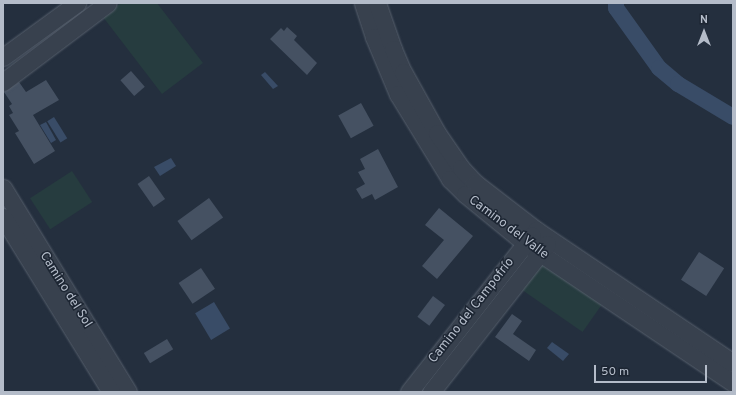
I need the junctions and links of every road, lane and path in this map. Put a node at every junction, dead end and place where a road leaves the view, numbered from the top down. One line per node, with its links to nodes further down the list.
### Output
1 (77, 3): 5 (street)
2 (108, 3): 6 (street)
3 (363, 3): 10 (street, Camino del Valle)
4 (377, 3): 9 (street, Camino del Valle)
5 (3, 57)
6 (3, 82)
7 (3, 188): 15 (street, Camino del Sol)
8 (3, 217): 14 (street, Camino del Sol)
9 (536, 230): 10 (street, Camino del Campofrío); 11 (street, Camino del Valle)
10 (525, 244): 11 (street, Camino del Valle); 16 (street, Camino del Campofrío)
11 (545, 246): 12 (street, Camino del Valle); 13 (street, Camino del Valle); 17 (street, Camino del Campofrío)
12 (733, 363)
13 (733, 383)
14 (111, 392)
15 (128, 392)
16 (409, 392)
17 (431, 392)

